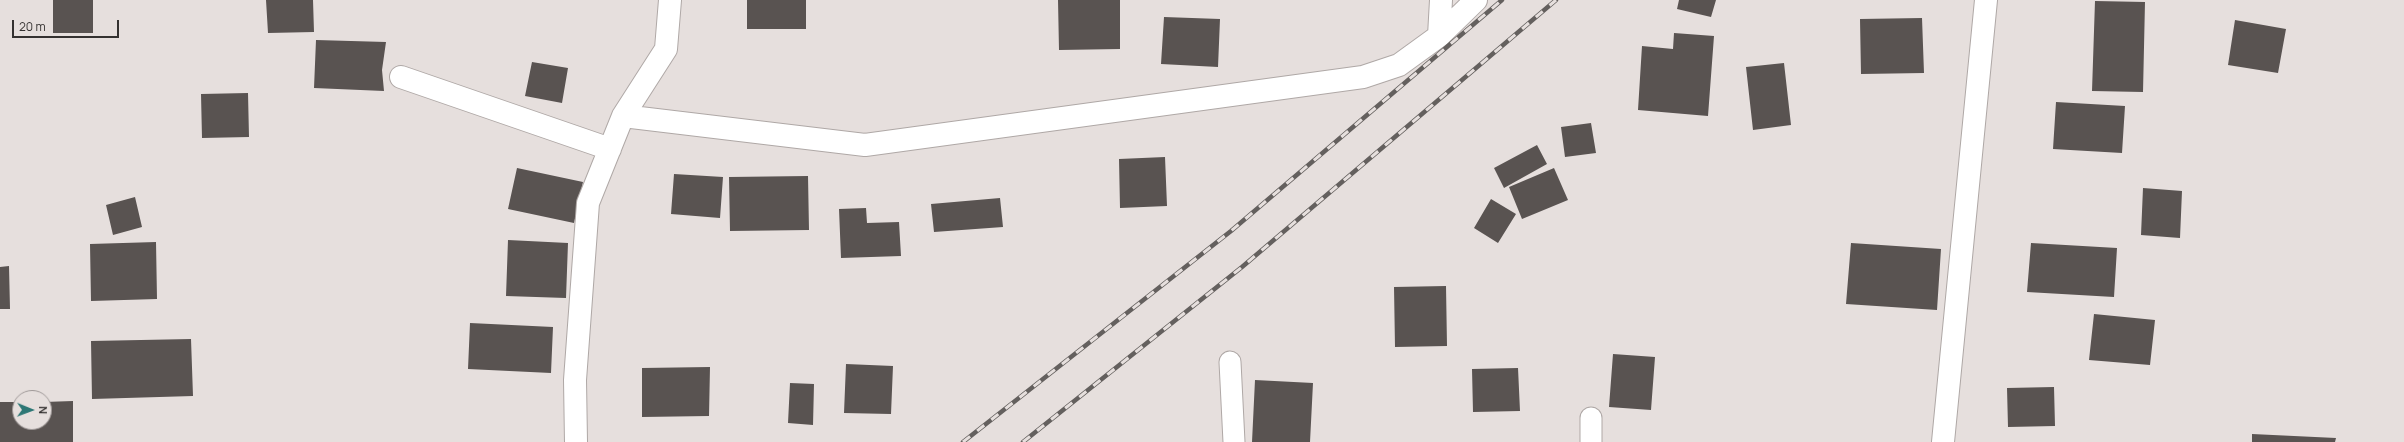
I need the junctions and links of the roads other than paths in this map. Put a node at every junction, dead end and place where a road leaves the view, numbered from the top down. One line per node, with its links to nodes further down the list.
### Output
1 (670, 0): 7 (street)
2 (1441, 0): 5 (street)
3 (1476, 0): 5 (street)
4 (1986, 0): 14 (street)
5 (1439, 36): 7 (street)
6 (401, 77): 8 (street)
7 (623, 116): 8 (street)
8 (610, 149): 11 (street)
9 (1230, 362): 12 (lane)
10 (1592, 418): 13 (lane)
11 (576, 442)
12 (1234, 442)
13 (1591, 442)
14 (1943, 442)

